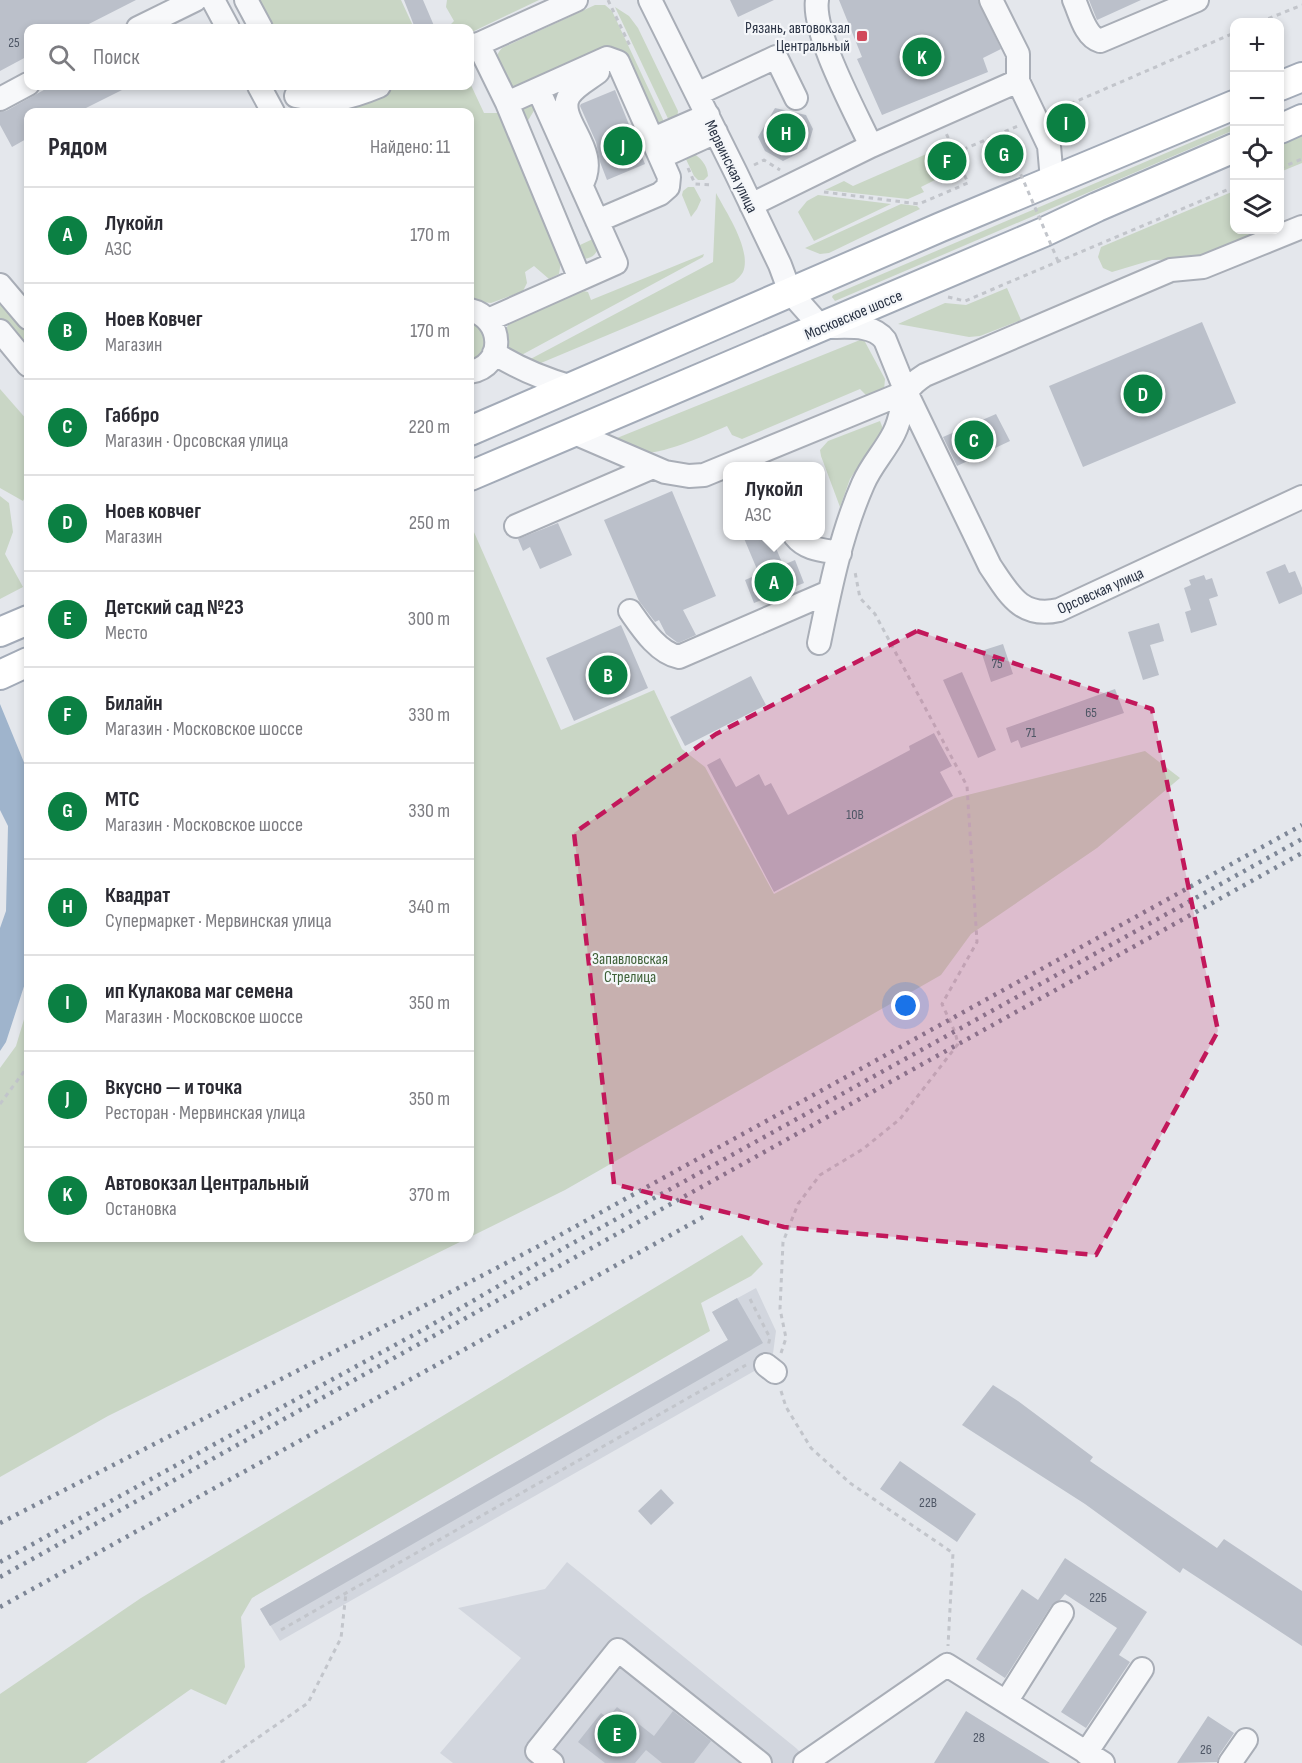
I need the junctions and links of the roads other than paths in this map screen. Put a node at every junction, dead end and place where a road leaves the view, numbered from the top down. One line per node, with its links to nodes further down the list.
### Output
1 (195, 0): 10 (street)
2 (213, 0): 11 (street)
3 (246, 0): 12 (street)
4 (576, 0): 13 (street)
5 (650, 0): 21 (street, Мервинская улица)
6 (817, 0): 32 (street)
7 (991, 0): 15 (street)
8 (1074, 0): 9 (street)
9 (1197, 0)
10 (146, 24)
11 (226, 24)
12 (259, 24)
13 (474, 46): 25 (street)
14 (1302, 77): 16 (main road)
15 (1018, 81): 32 (street); 35 (street)
16 (1284, 84)
17 (24, 86): 24 (street)
18 (538, 89): 25 (street); 28 (street); 36 (street)
19 (261, 90): 27 (street)
20 (369, 90): 22 (street)
21 (697, 94): 23 (street); 30 (street, Мервинская улица)
22 (297, 98)
23 (796, 98)
24 (0, 99)
25 (507, 103): 40 (street)
26 (1230, 107): 35 (main road)
27 (271, 108)
28 (642, 113): 33 (street); 36 (street)
29 (1302, 119): 31 (main road)
30 (712, 124): 33 (street); 37 (street, Мервинская улица)
31 (1284, 127)
32 (871, 146): 37 (street)
33 (657, 148): 38 (street)
34 (1230, 150): 45 (main road, Московское шоссе)
35 (1052, 180): 42 (main road)
36 (581, 185): 38 (street)
37 (751, 205): 42 (street, Мервинская улица)
38 (597, 221): 40 (street)
39 (1302, 227): 51 (street)
40 (580, 279): 44 (street)
41 (0, 285): 43 (street)
42 (790, 292): 45 (street, Мервинская улица); 50 (main road)
43 (24, 313)
44 (479, 315): 47 (street)
45 (821, 327): 51 (street, Орсовская улица); 53 (main road, Московское шоссе)
46 (0, 332): 48 (street)
47 (494, 353): 49 (street); 50 (street)
48 (24, 360)
49 (474, 370)
50 (572, 387): 52 (main road)
51 (906, 392): 54 (street); 58 (street, Орсовская улица); 61 (street)
52 (474, 429)
53 (572, 432): 55 (street); 57 (main road, Московское шоссе)
54 (762, 460)
55 (653, 467): 56 (street); 59 (street)
56 (723, 470)
57 (474, 474)
58 (1302, 497)
59 (516, 526)
60 (798, 540): 61 (street)
61 (847, 560): 62 (street)
62 (829, 592): 63 (street); 66 (street)
63 (630, 611)
64 (24, 622): 65 (main road)
65 (0, 632)
66 (819, 643)
67 (24, 664): 68 (main road)
68 (0, 675)
69 (1062, 1613): 71 (street)
70 (1142, 1669): 73 (street)
71 (1006, 1702): 73 (street); 76 (street)
72 (1246, 1740): 77 (street)
73 (1095, 1758)
74 (552, 1763): 75 (street)
75 (760, 1763)
76 (805, 1763)
77 (1230, 1763)

